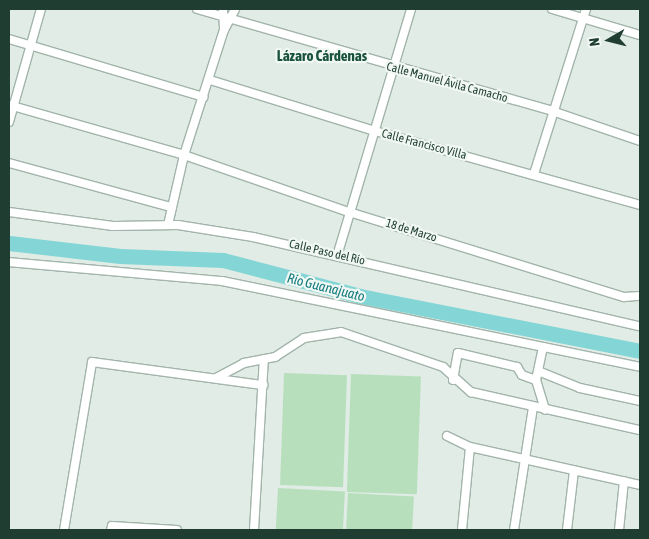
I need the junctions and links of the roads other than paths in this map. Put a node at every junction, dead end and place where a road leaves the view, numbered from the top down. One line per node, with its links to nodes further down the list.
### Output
1 (41, 9): 13 (street)
2 (196, 9): 7 (street, Calle Manuel Ávila Camacho)
3 (235, 9): 9 (street)
4 (411, 9): 14 (street)
5 (552, 9): 8 (street)
6 (586, 9): 8 (street)
7 (222, 12): 9 (street, Calle Manuel Ávila Camacho); 10 (street)
8 (583, 18): 11 (street); 18 (street)
9 (232, 19): 10 (street); 14 (street, Calle Manuel Ávila Camacho)
10 (224, 30): 15 (street)
11 (640, 35)
12 (9, 39): 13 (street)
13 (30, 45): 16 (street); 17 (street)
14 (392, 68): 18 (street, Calle Manuel Ávila Camacho); 20 (street)
15 (210, 80): 16 (street); 20 (street, Calle Francisco Villa)
16 (204, 97): 22 (street)
17 (11, 106): 19 (street); 22 (street, 18 de Marzo)
18 (552, 110): 21 (street, Calle Manuel Ávila Camacho); 24 (street)
19 (9, 122)
20 (374, 131): 24 (street, Calle Francisco Villa); 28 (street)
21 (640, 141)
22 (184, 155): 26 (street); 28 (street, 18 de Marzo)
23 (9, 163): 26 (street)
24 (534, 174): 25 (street, Calle Francisco Villa)
25 (640, 205)
26 (171, 207): 29 (street)
27 (9, 212): 29 (street, Calle Paso del Río)
28 (349, 212): 30 (street); 32 (street, 18 de Marzo)
29 (168, 225): 30 (street, Calle Paso del Río)
30 (337, 256): 33 (street, Calle Paso del Río)
31 (9, 262): 34 (street)
32 (640, 296)
33 (640, 326)
34 (543, 347): 36 (street); 37 (street)
35 (264, 359): 38 (street); 39 (street); 41 (street)
36 (640, 367)
37 (538, 371): 40 (street); 42 (street)
38 (216, 378): 41 (street); 52 (street)
39 (453, 380): 40 (street); 43 (street)
40 (536, 380): 44 (street)
41 (263, 384): 55 (street)
42 (640, 402)
43 (533, 407): 44 (street); 48 (street)
44 (545, 410): 45 (street)
45 (640, 430)
46 (448, 436): 47 (street)
47 (470, 447): 48 (street); 56 (street)
48 (522, 459): 49 (street); 57 (street)
49 (574, 470): 50 (street); 58 (street)
50 (624, 481): 51 (street); 59 (street)
51 (640, 485)
52 (64, 530)
53 (111, 530): 54 (street)
54 (177, 530)
55 (254, 530)
56 (462, 530)
57 (514, 530)
58 (567, 530)
59 (619, 530)

